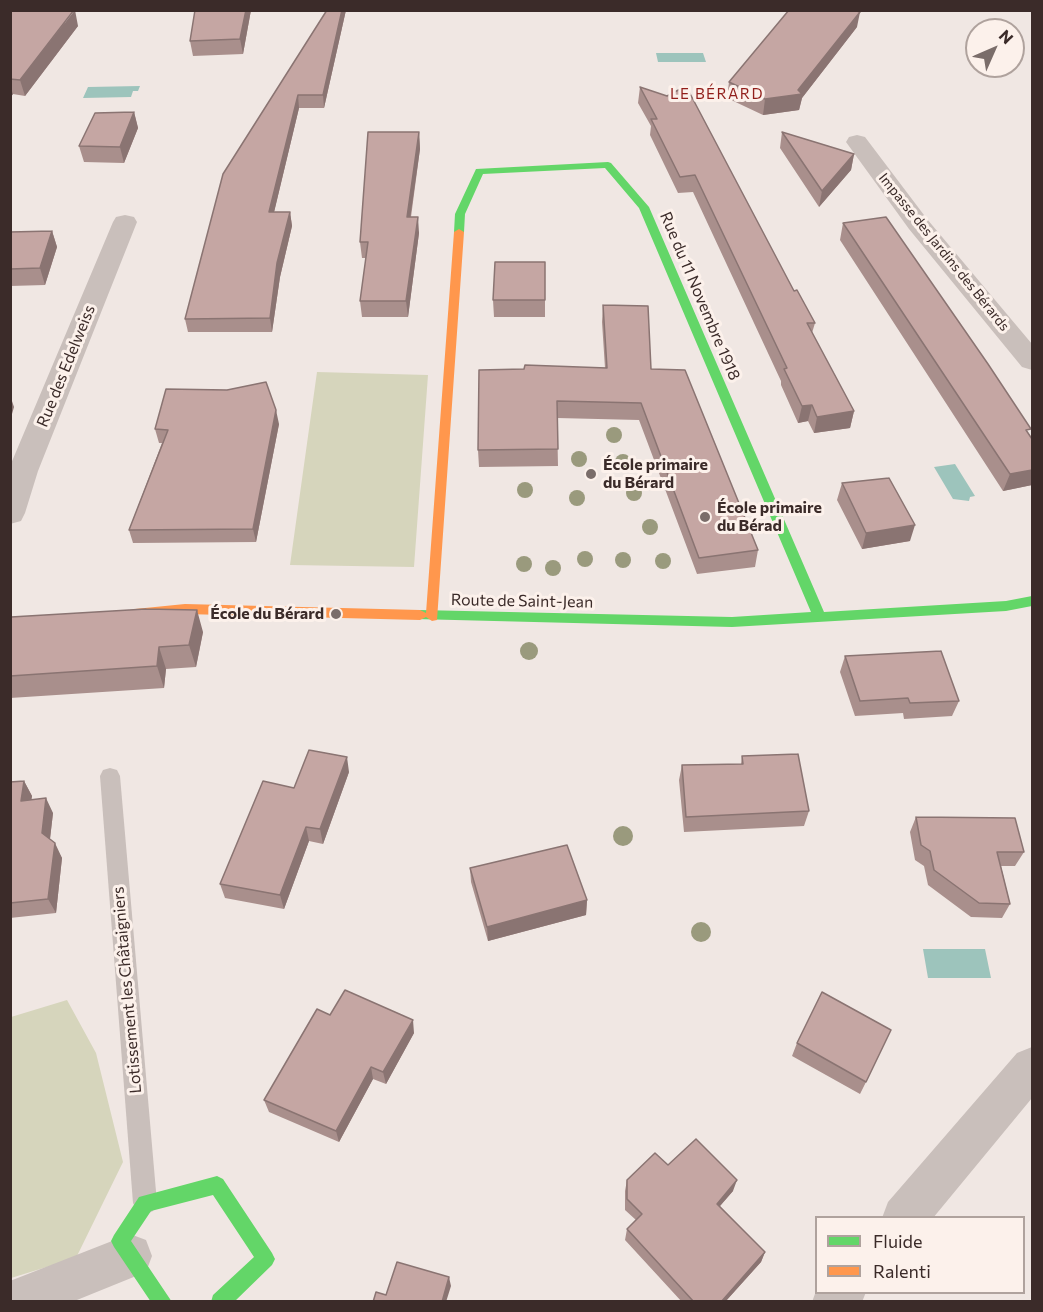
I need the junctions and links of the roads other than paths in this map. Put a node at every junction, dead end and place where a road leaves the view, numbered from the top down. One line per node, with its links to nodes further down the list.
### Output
1 (857, 142): 3 (street, Impasse des Jardins des Bérards)
2 (125, 222): 4 (street, Rue des Edelweiss)
3 (1032, 361)
4 (10, 513)
5 (1032, 601): 8 (street, Route de Saint-Jean)
6 (115, 616): 7 (street, Route de Saint-Jean)
7 (432, 616): 8 (street, Route de Saint-Jean); 8 (street, Rue du 11 Novembre 1918)
8 (820, 617)
9 (110, 776): 11 (lane, Lotissement les Châtaigniers)
10 (1032, 1067): 12 (street)
11 (145, 1203): 13 (street); 16 (street)
12 (906, 1216)
13 (130, 1256): 14 (street); 15 (street)
14 (14, 1302)
15 (163, 1302)
16 (220, 1302)

